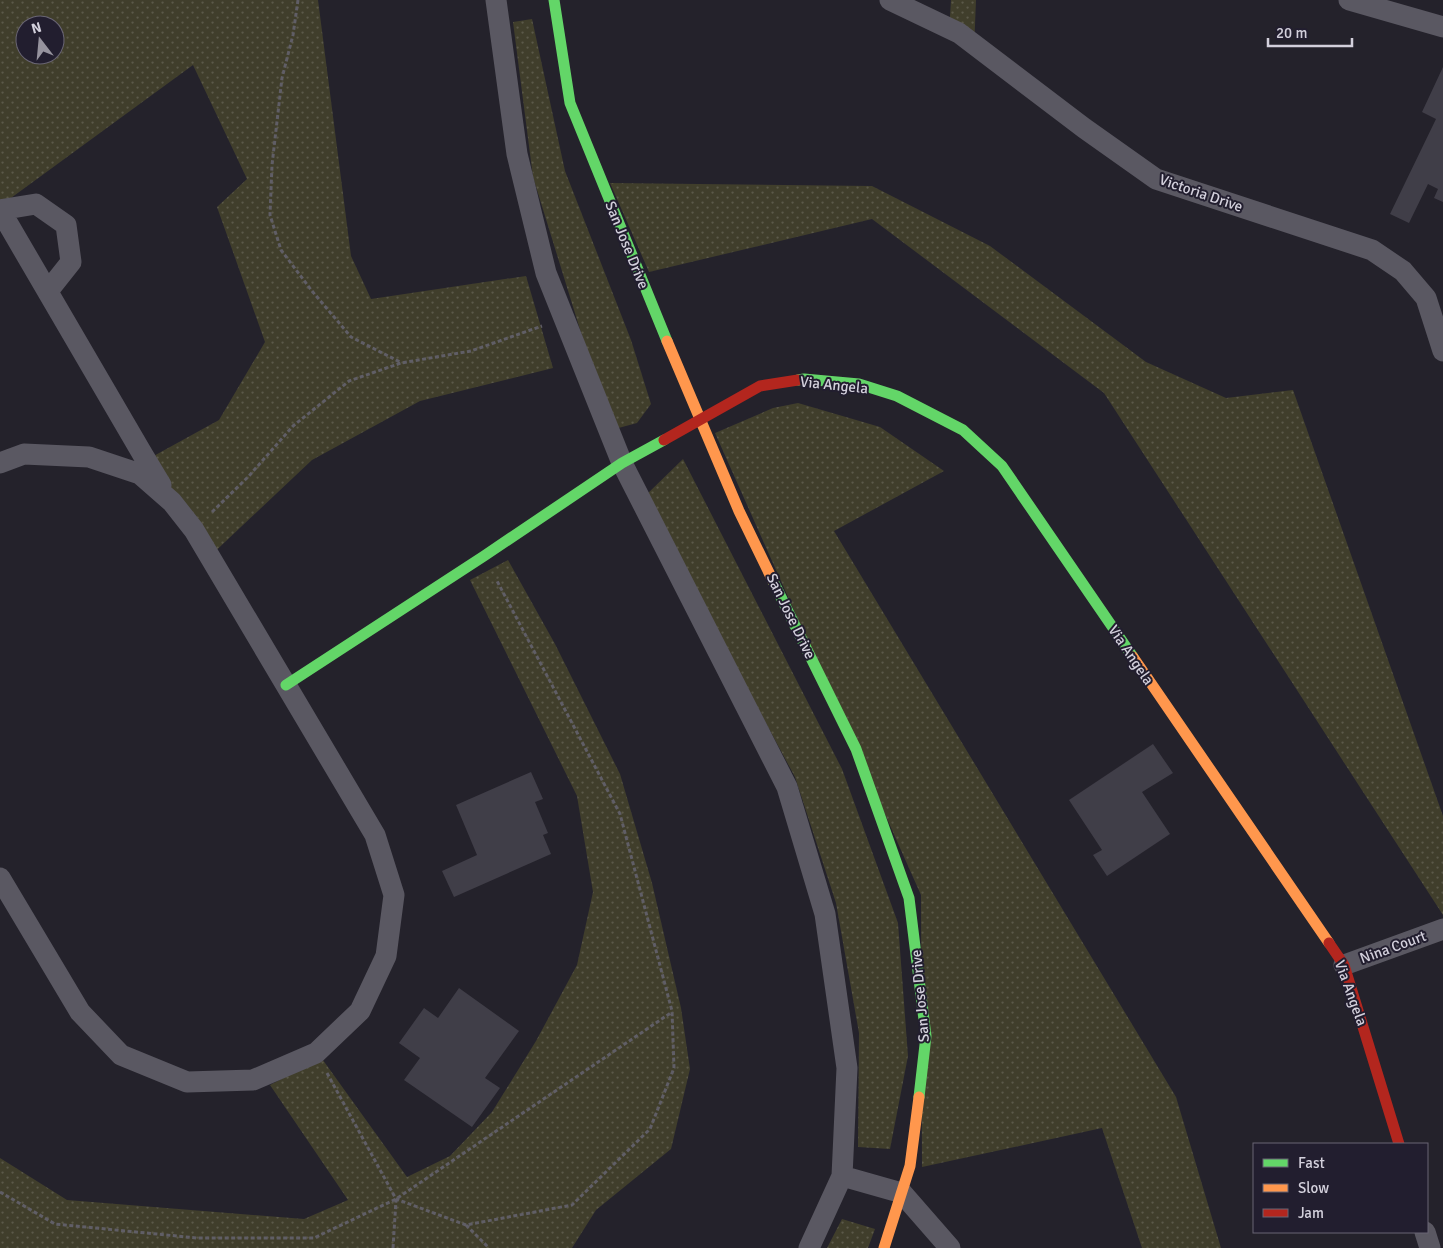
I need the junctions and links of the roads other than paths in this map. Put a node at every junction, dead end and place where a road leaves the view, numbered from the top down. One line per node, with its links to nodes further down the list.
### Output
1 (496, 0): 10 (street)
2 (554, 0): 8 (street, San Jose Drive)
3 (890, 0): 7 (street, Victoria Drive)
4 (1349, 0): 5 (street)
5 (1443, 27)
6 (48, 291): 11 (street)
7 (1443, 351)
8 (700, 419): 10 (street, Via Angela); 15 (street, Via Angela); 18 (street, San Jose Drive)
9 (0, 463): 11 (street)
10 (622, 463): 12 (street, Via Angela); 17 (street)
11 (172, 502): 12 (street)
12 (286, 685): 13 (street)
13 (0, 878)
14 (1443, 929): 15 (street, Nina Court)
15 (1344, 965): 16 (street, Via Angela)
16 (1399, 1143)
17 (842, 1176): 18 (street); 20 (street)
18 (902, 1193): 21 (street, San Jose Drive); 22 (street)
19 (1425, 1233): 23 (street)
20 (809, 1248)
21 (884, 1248)
22 (950, 1248)
23 (1430, 1248)

